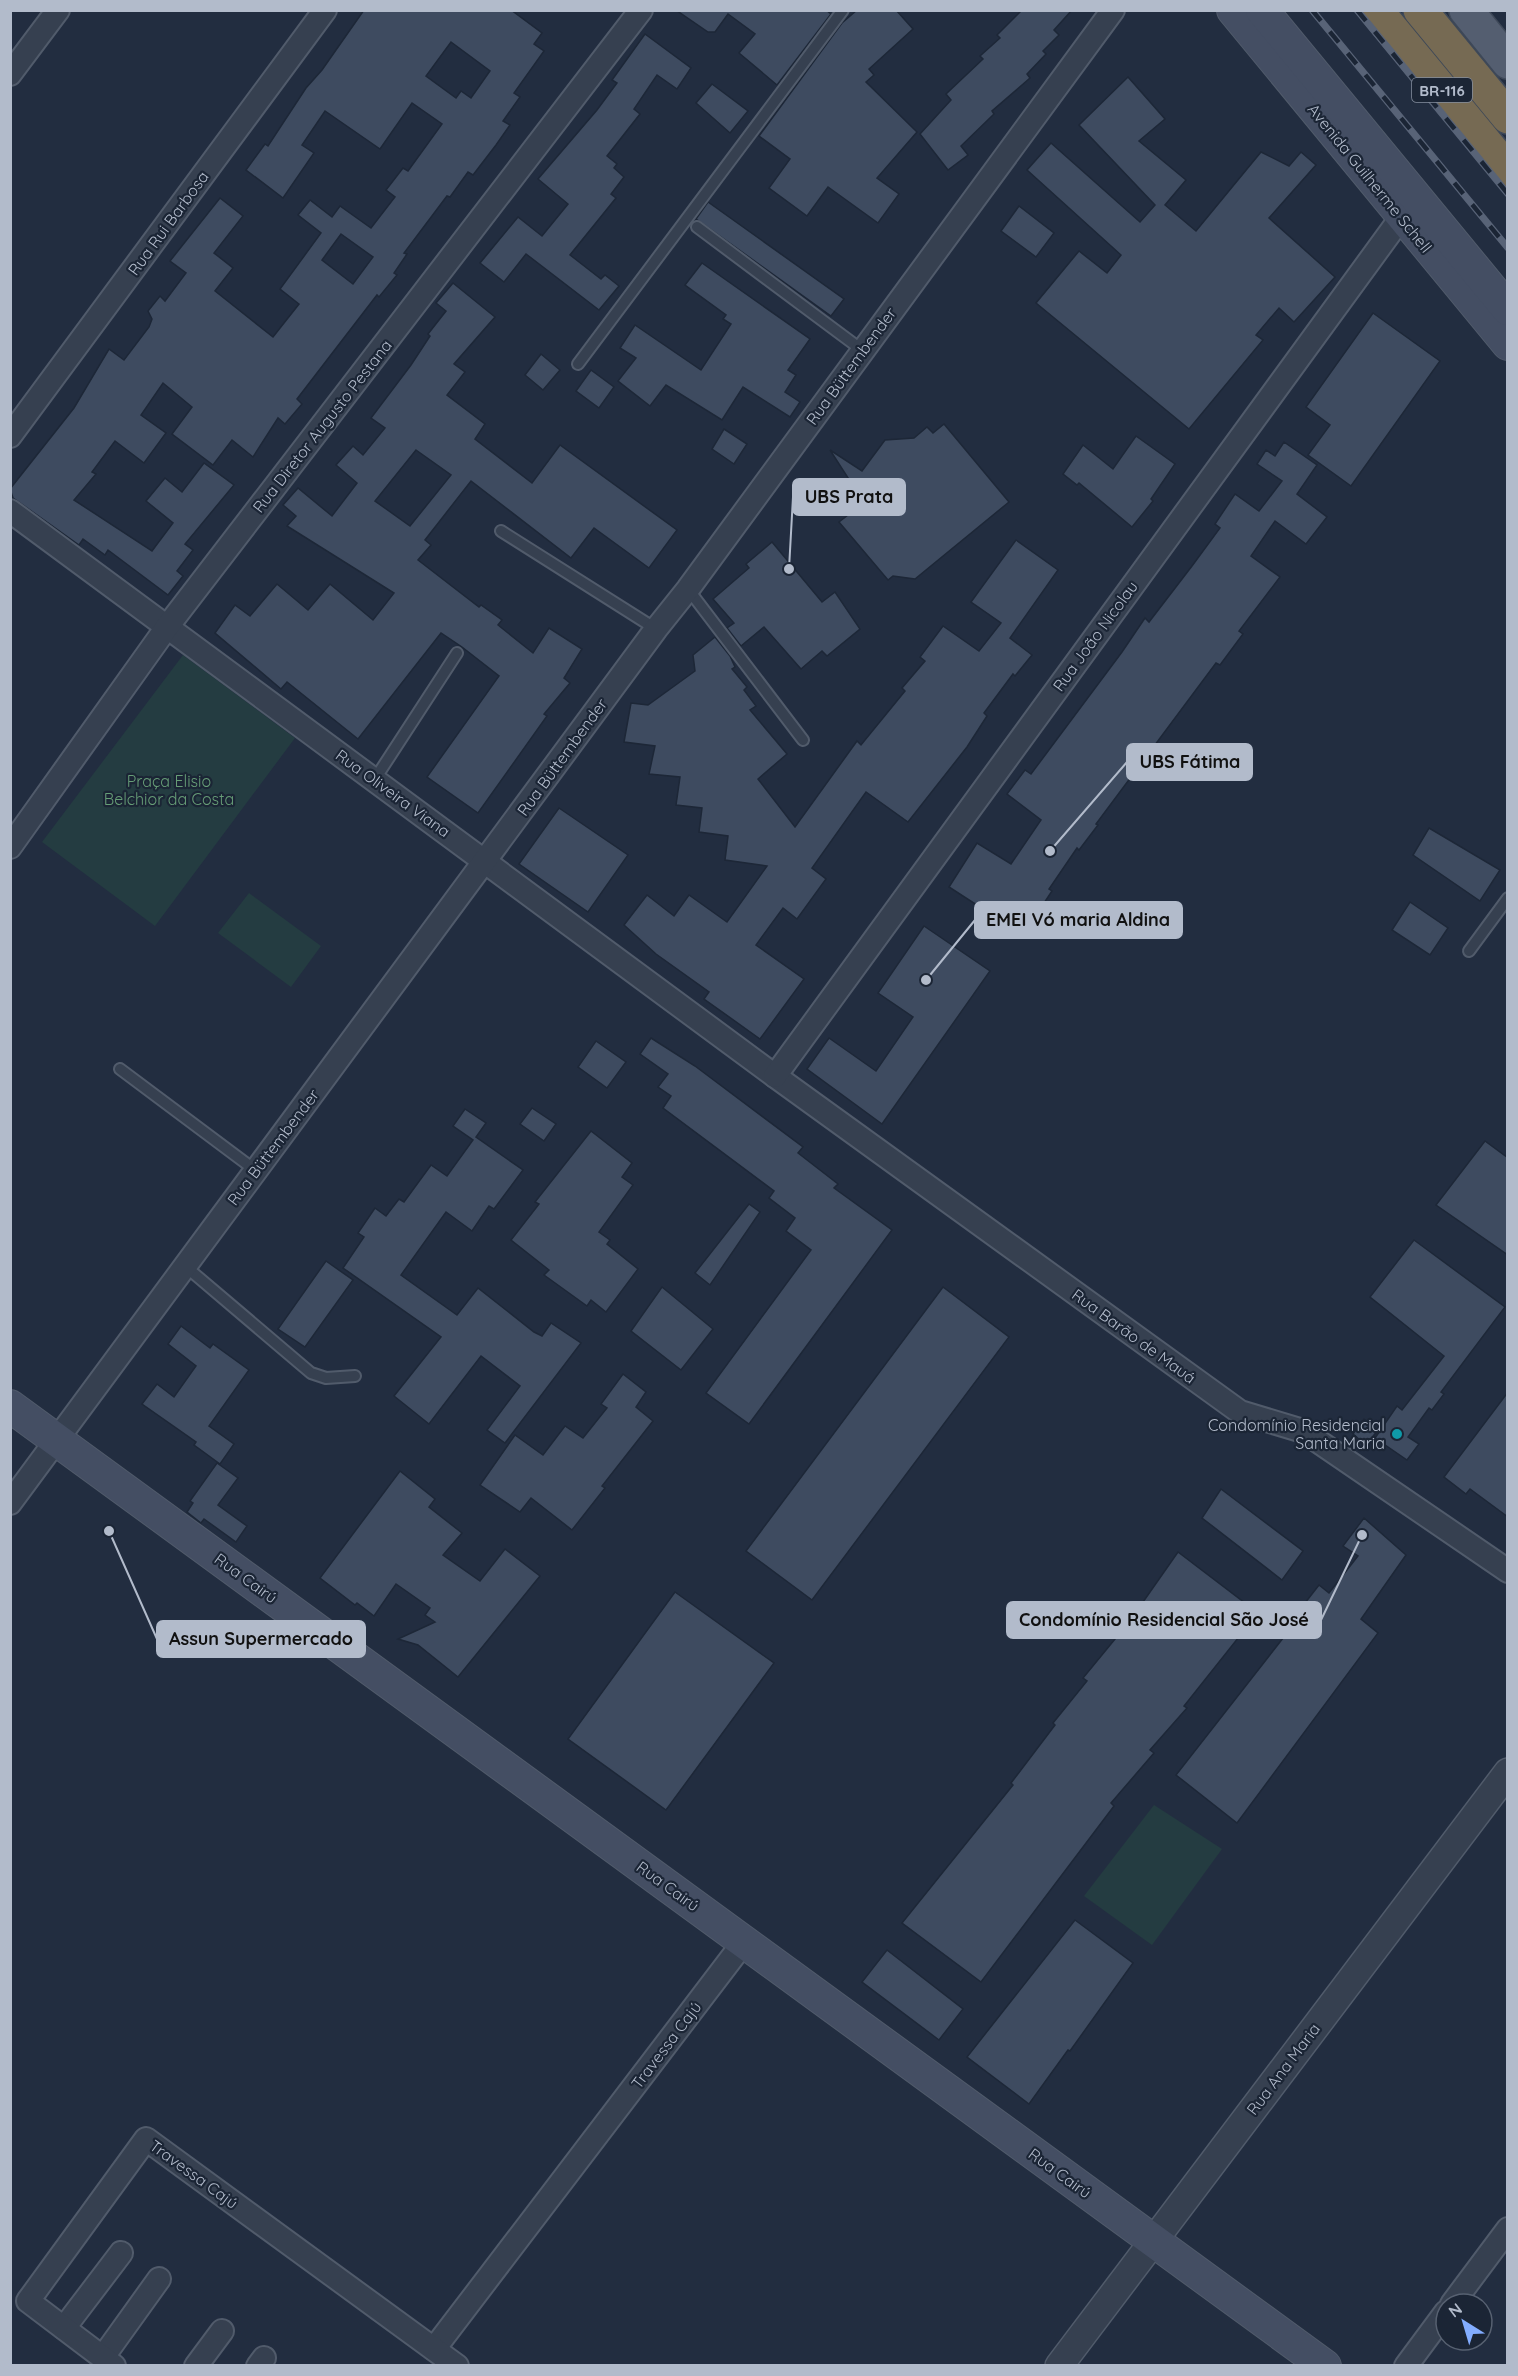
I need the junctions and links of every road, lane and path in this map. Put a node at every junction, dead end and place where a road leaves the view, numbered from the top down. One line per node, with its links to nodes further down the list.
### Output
1 (58, 10): 12 (street)
2 (325, 10): 20 (street, Rua Rui Barbosa)
3 (641, 10): 24 (street, Rua Diretor Augusto Pestana)
4 (843, 10): 19 (lane)
5 (1113, 10): 18 (street, Rua Büttembender)
6 (1233, 10): 15 (main road, Avenida Guilherme Schell)
7 (1262, 10): 15 (main road, Avenida Guilherme Schell)
8 (1376, 10): 14 (highway, BR-116)
9 (1420, 10): 13 (highway, BR-116)
10 (1466, 10): 11 (main road)
11 (1508, 62)
12 (10, 74)
13 (1508, 117)
14 (1508, 170)
15 (1409, 207): 17 (main road, Avenida Guilherme Schell); 34 (street, Rua João Nicolau)
16 (697, 227): 18 (lane)
17 (1504, 323)
18 (862, 350): 23 (street, Rua Büttembender)
19 (578, 364)
20 (10, 436)
21 (10, 512): 24 (street, Rua Oliveira Viana)
22 (501, 531): 25 (lane)
23 (688, 589): 25 (street, Rua Büttembender); 27 (lane)
24 (167, 627): 28 (street, Rua Oliveira Viana); 29 (street, Rua Diretor Augusto Pestana)
25 (656, 628): 30 (street, Rua Büttembender)
26 (457, 653): 28 (lane)
27 (803, 740)
28 (375, 779): 30 (street, Rua Oliveira Viana)
29 (10, 847)
30 (486, 861): 34 (street, Rua Oliveira Viana); 35 (street, Rua Büttembender)
31 (1508, 898): 32 (lane)
32 (1469, 951)
33 (120, 1069): 35 (lane)
34 (775, 1076): 41 (street, Rua Barão de Mauá)
35 (255, 1170): 36 (street, Rua Büttembender)
36 (185, 1266): 37 (lane); 39 (street, Rua Büttembender)
37 (355, 1376)
38 (10, 1406): 39 (main road, Rua Cairú)
39 (57, 1441): 40 (street, Rua Büttembender); 43 (main road, Rua Cairú)
40 (10, 1503)
41 (1508, 1571)
42 (1508, 1772): 45 (street, Rua Ana Maria)
43 (744, 1942): 45 (main road, Rua Cairú); 52 (street, Travessa Cajú)
44 (1508, 2229): 48 (street)
45 (1153, 2241): 56 (street, Rua Ana Maria); 57 (main road, Rua Cairú)
46 (121, 2253): 49 (street)
47 (159, 2279): 53 (street)
48 (1461, 2292)
49 (64, 2328): 52 (street, Travessa Cajú); 53 (street, Travessa Cajú)
50 (1434, 2328): 58 (street)
51 (222, 2331): 54 (street)
52 (434, 2349): 55 (street, Travessa Cajú)
53 (109, 2361)
54 (196, 2366)
55 (457, 2366)
56 (1059, 2366)
57 (1324, 2366)
58 (1406, 2366)

